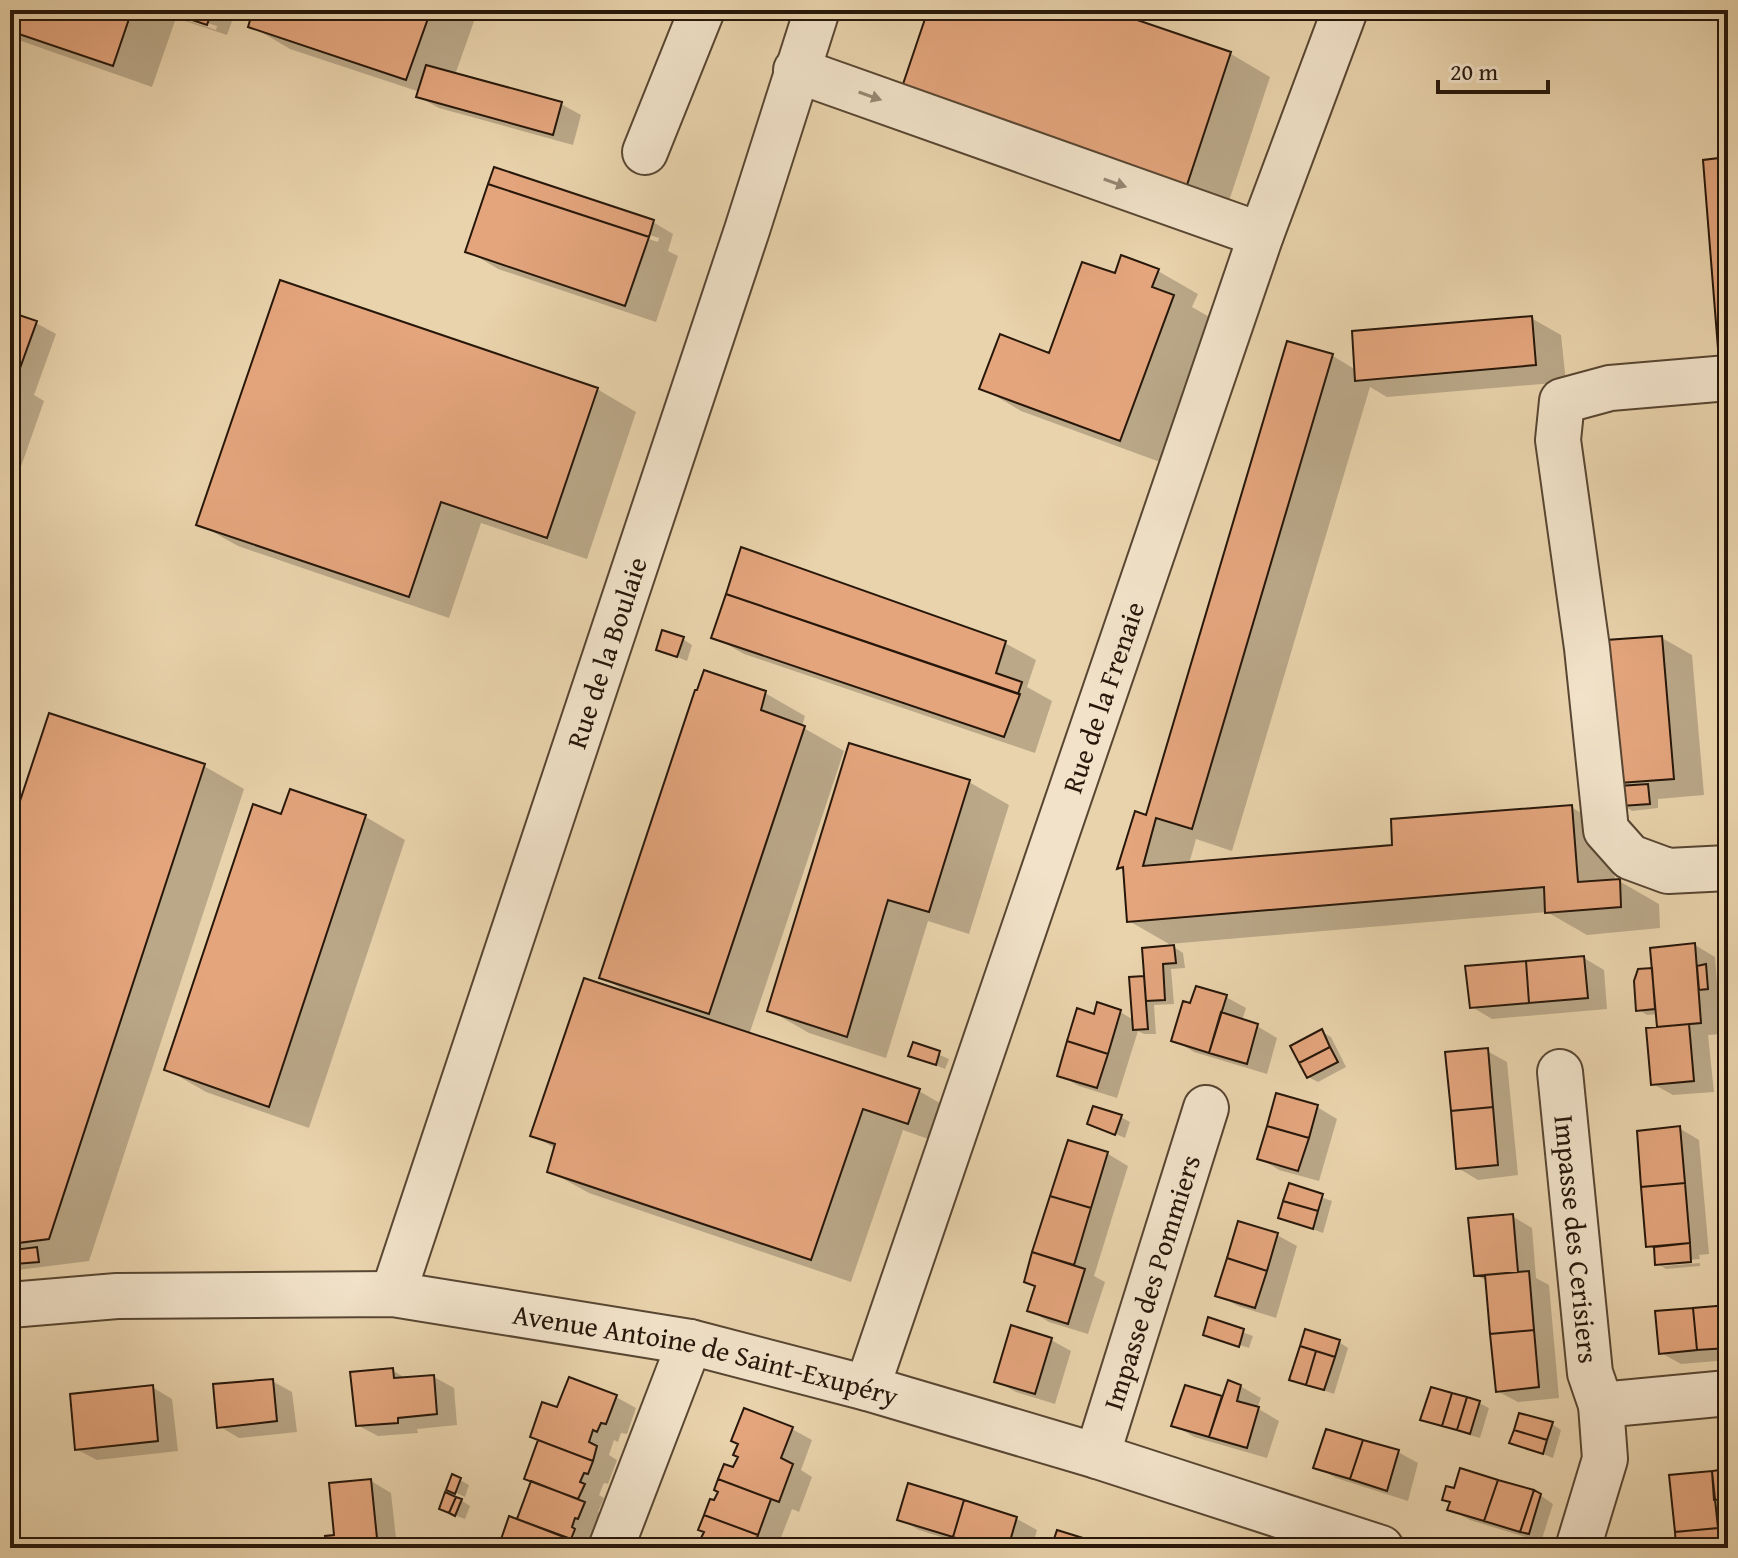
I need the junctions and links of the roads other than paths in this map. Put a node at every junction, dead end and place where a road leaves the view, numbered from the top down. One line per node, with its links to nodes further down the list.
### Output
1 (702, 10): 5 (street)
2 (817, 10): 4 (street, Rue de la Boulaie)
3 (1345, 10): 6 (street, Rue de la Frenaie)
4 (796, 70): 6 (street, one-way to 6); 11 (street, Rue de la Boulaie)
5 (645, 152)
6 (1261, 235): 14 (street, Rue de la Frenaie)
7 (1728, 378): 8 (street)
8 (1728, 868)
9 (1560, 1072): 16 (street, Impasse des Cerisiers)
10 (1206, 1108): 17 (street, Impasse des Pommiers)
11 (393, 1294): 12 (street, Avenue Antoine de Saint-Exupéry); 13 (street, Avenue Antoine de Saint-Exupéry)
12 (10, 1305)
13 (690, 1342): 14 (street, Avenue Antoine de Saint-Exupéry); 19 (street)
14 (867, 1388): 17 (street, Avenue Antoine de Saint-Exupéry)
15 (1728, 1393): 16 (street)
16 (1601, 1405): 21 (street, Impasse des Cerisiers)
17 (1097, 1456): 18 (street, Avenue Antoine de Saint-Exupéry)
18 (1338, 1542): 20 (street, Avenue Antoine de Saint-Exupéry)
19 (611, 1548)
20 (1381, 1548)
21 (1578, 1548)

